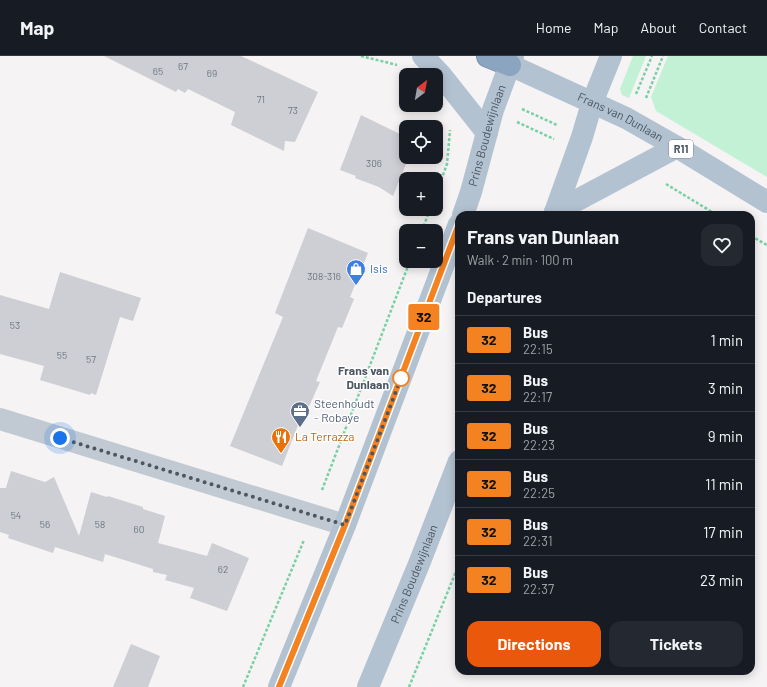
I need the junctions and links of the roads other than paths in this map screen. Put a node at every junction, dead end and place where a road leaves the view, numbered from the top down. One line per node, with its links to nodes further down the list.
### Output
1 (423, 56): 6 (main road)
2 (488, 56): 4 (highway, R11)
3 (611, 56): 5 (main road)
4 (512, 60): 5 (main road, Frans van Dunlaan / R11); 6 (main road, Prins Boudewijnlaan)
5 (592, 102): 7 (main road, Frans van Dunlaan / R11); 10 (main road)
6 (487, 133): 9 (main road, Prins Boudewijnlaan)
7 (678, 147): 8 (main road, Frans van Dunlaan / R11); 11 (main road)
8 (767, 202)
9 (464, 211)
10 (556, 211)
11 (561, 211)
12 (455, 235): 15 (main road)
13 (0, 419): 15 (street)
14 (455, 471): 17 (main road, Prins Boudewijnlaan)
15 (345, 525): 16 (main road)
16 (279, 687)
17 (368, 687)

